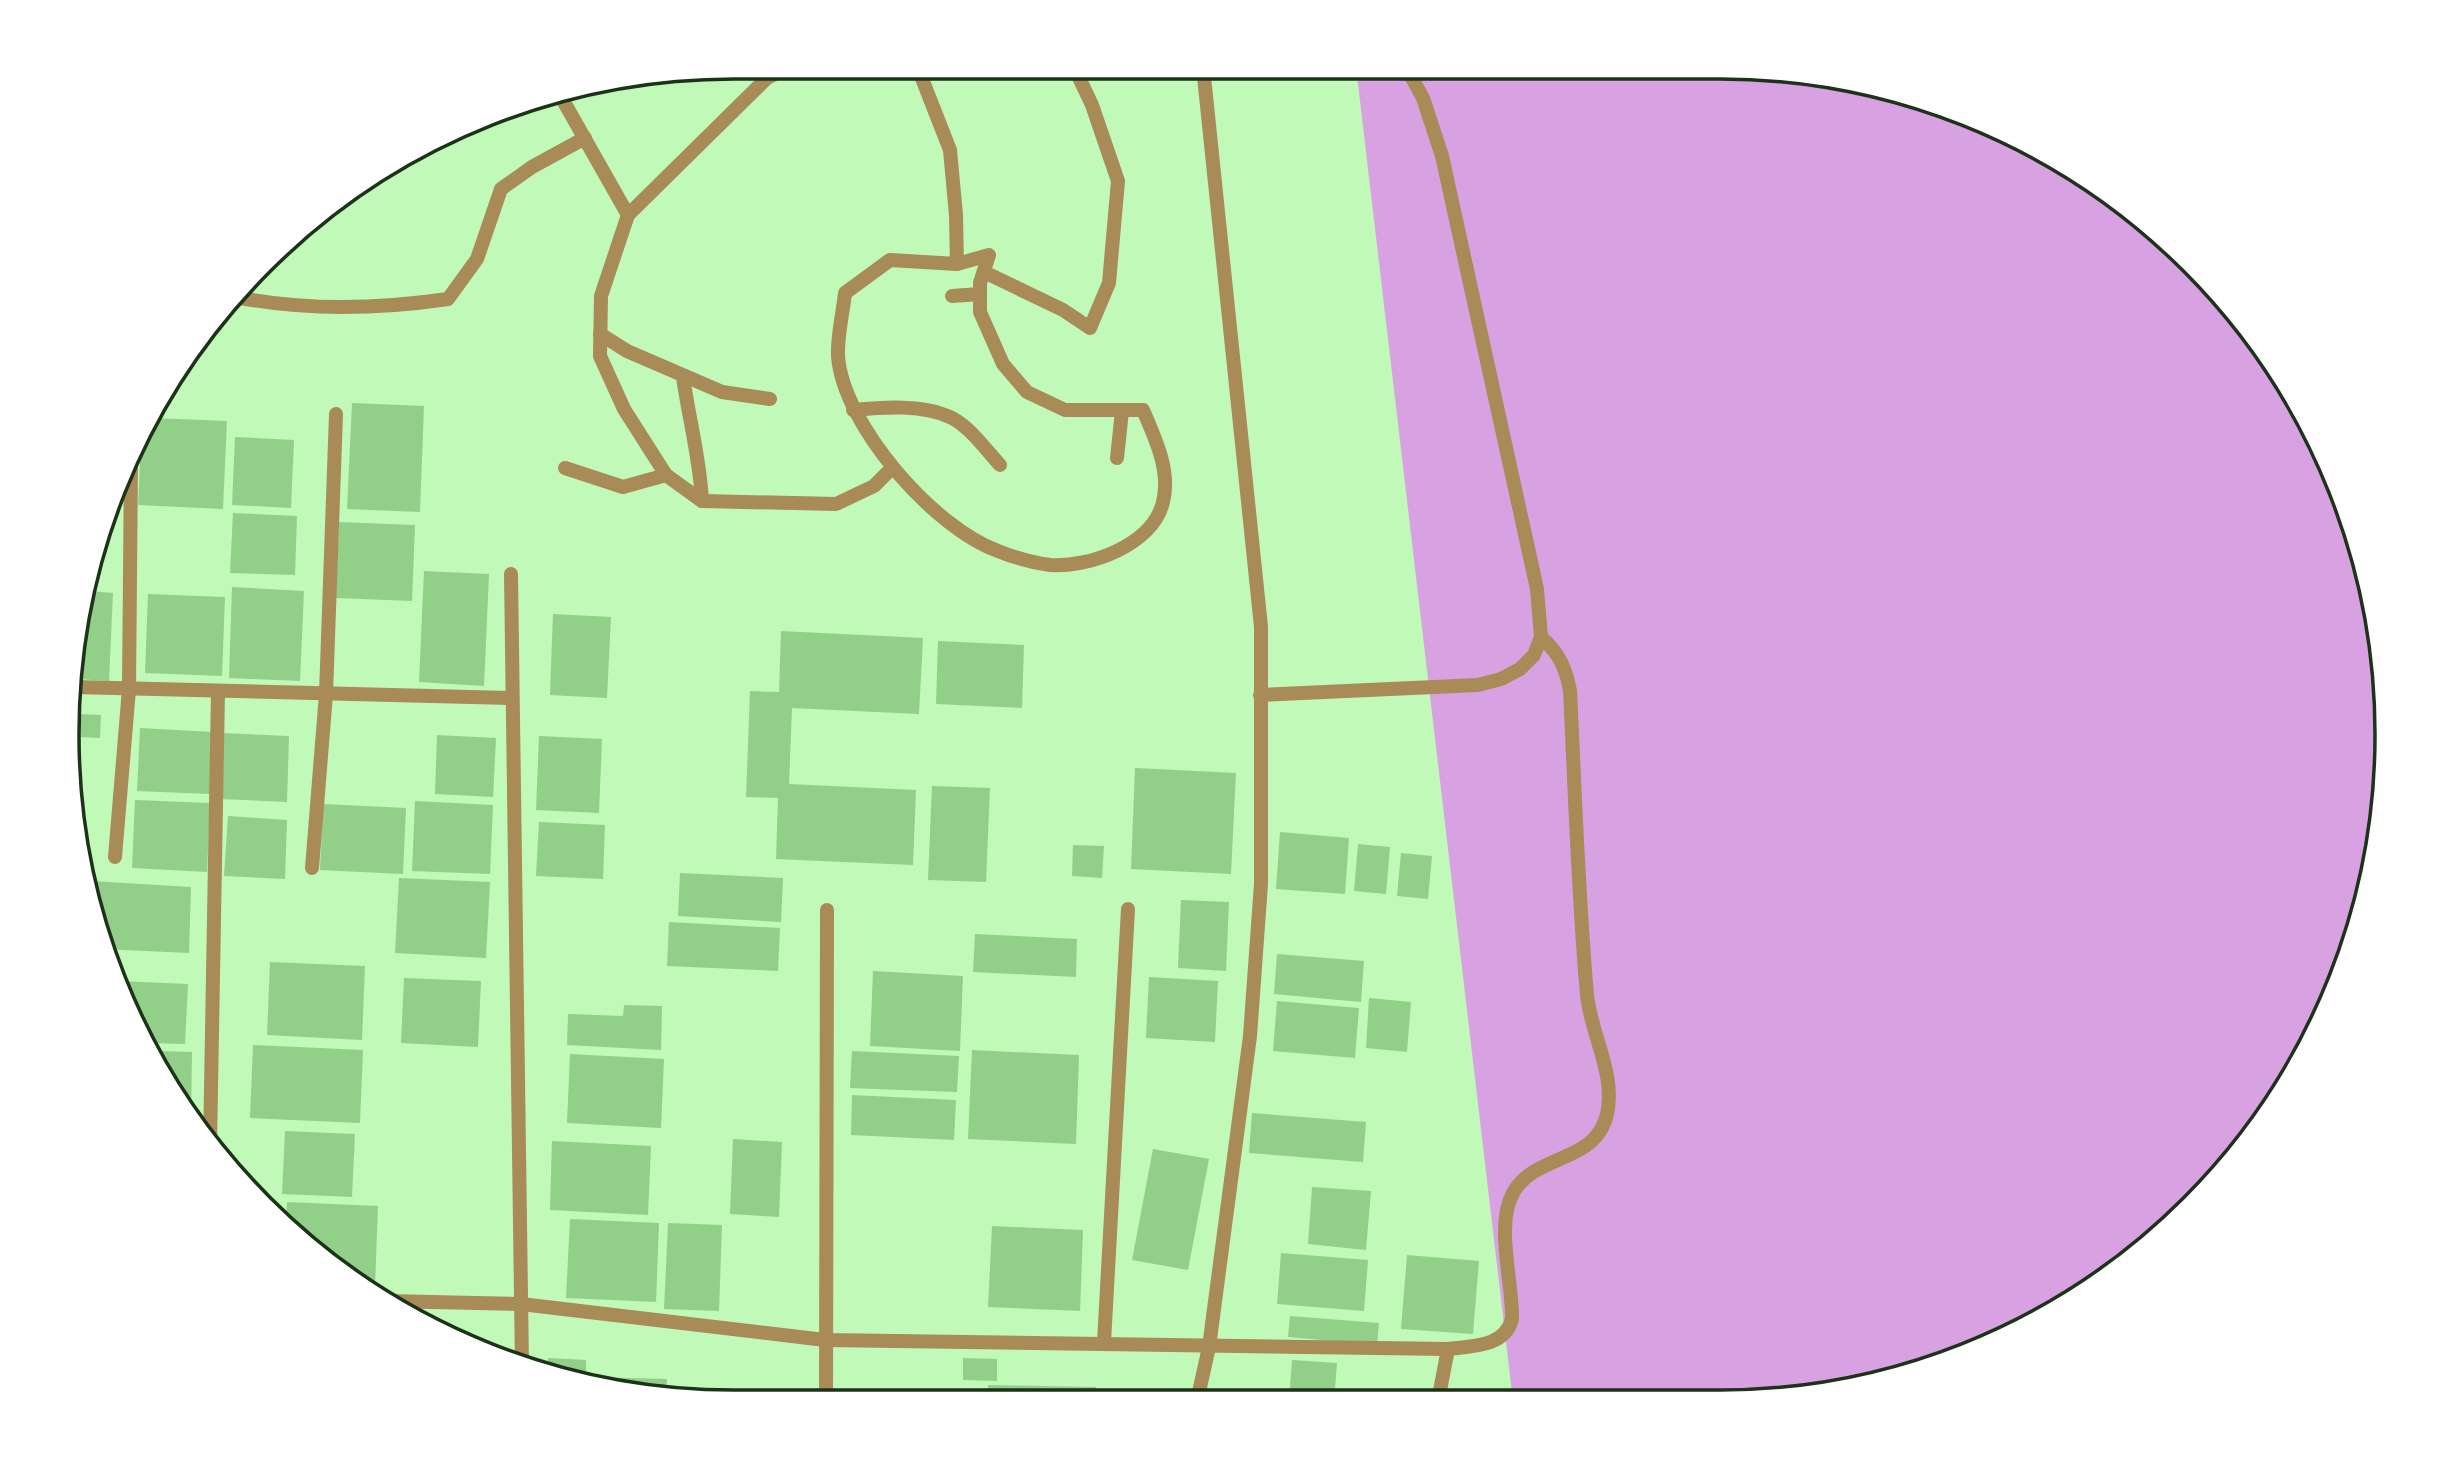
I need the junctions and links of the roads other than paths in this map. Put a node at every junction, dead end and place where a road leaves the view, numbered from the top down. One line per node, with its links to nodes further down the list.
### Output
1 (766, 79): 8 (street)
2 (922, 79): 9 (street)
3 (1080, 79): 10 (street)
4 (1204, 79): 33 (street)
5 (1413, 79): 28 (street)
6 (564, 101): 7 (street)
7 (585, 138): 8 (street); 13 (street)
8 (628, 215): 14 (street)
9 (957, 264): 10 (street); 17 (street)
10 (984, 272): 11 (street)
11 (980, 294): 12 (street); 18 (street)
12 (951, 296)
13 (244, 299)
14 (600, 334): 15 (street); 24 (street)
15 (683, 377): 16 (street); 26 (street)
16 (770, 400)
17 (853, 410): 21 (street); 23 (street)
18 (1122, 411): 20 (street); 23 (street)
19 (336, 414): 32 (street)
20 (1116, 458)
21 (1000, 465)
22 (565, 468): 24 (street)
23 (892, 468): 26 (street)
24 (666, 475): 26 (street)
25 (131, 480): 30 (street)
26 (702, 501)
27 (511, 574): 34 (street)
28 (1541, 637): 33 (street); 45 (street)
29 (80, 687): 30 (street)
30 (129, 689): 31 (street); 35 (street)
31 (218, 691): 32 (street); 39 (street)
32 (326, 694): 34 (street); 36 (street)
33 (1260, 695): 44 (street)
34 (511, 698): 41 (street)
35 (115, 857)
36 (312, 868)
37 (1128, 909): 43 (street)
38 (827, 910): 42 (street)
39 (210, 1129)
40 (406, 1301): 41 (street)
41 (521, 1304): 42 (street); 46 (street)
42 (825, 1340): 43 (street); 47 (street)
43 (1104, 1342): 44 (street)
44 (1209, 1347): 45 (street); 48 (street)
45 (1448, 1349): 49 (street)
46 (522, 1354)
47 (826, 1390)
48 (1199, 1390)
49 (1440, 1390)

